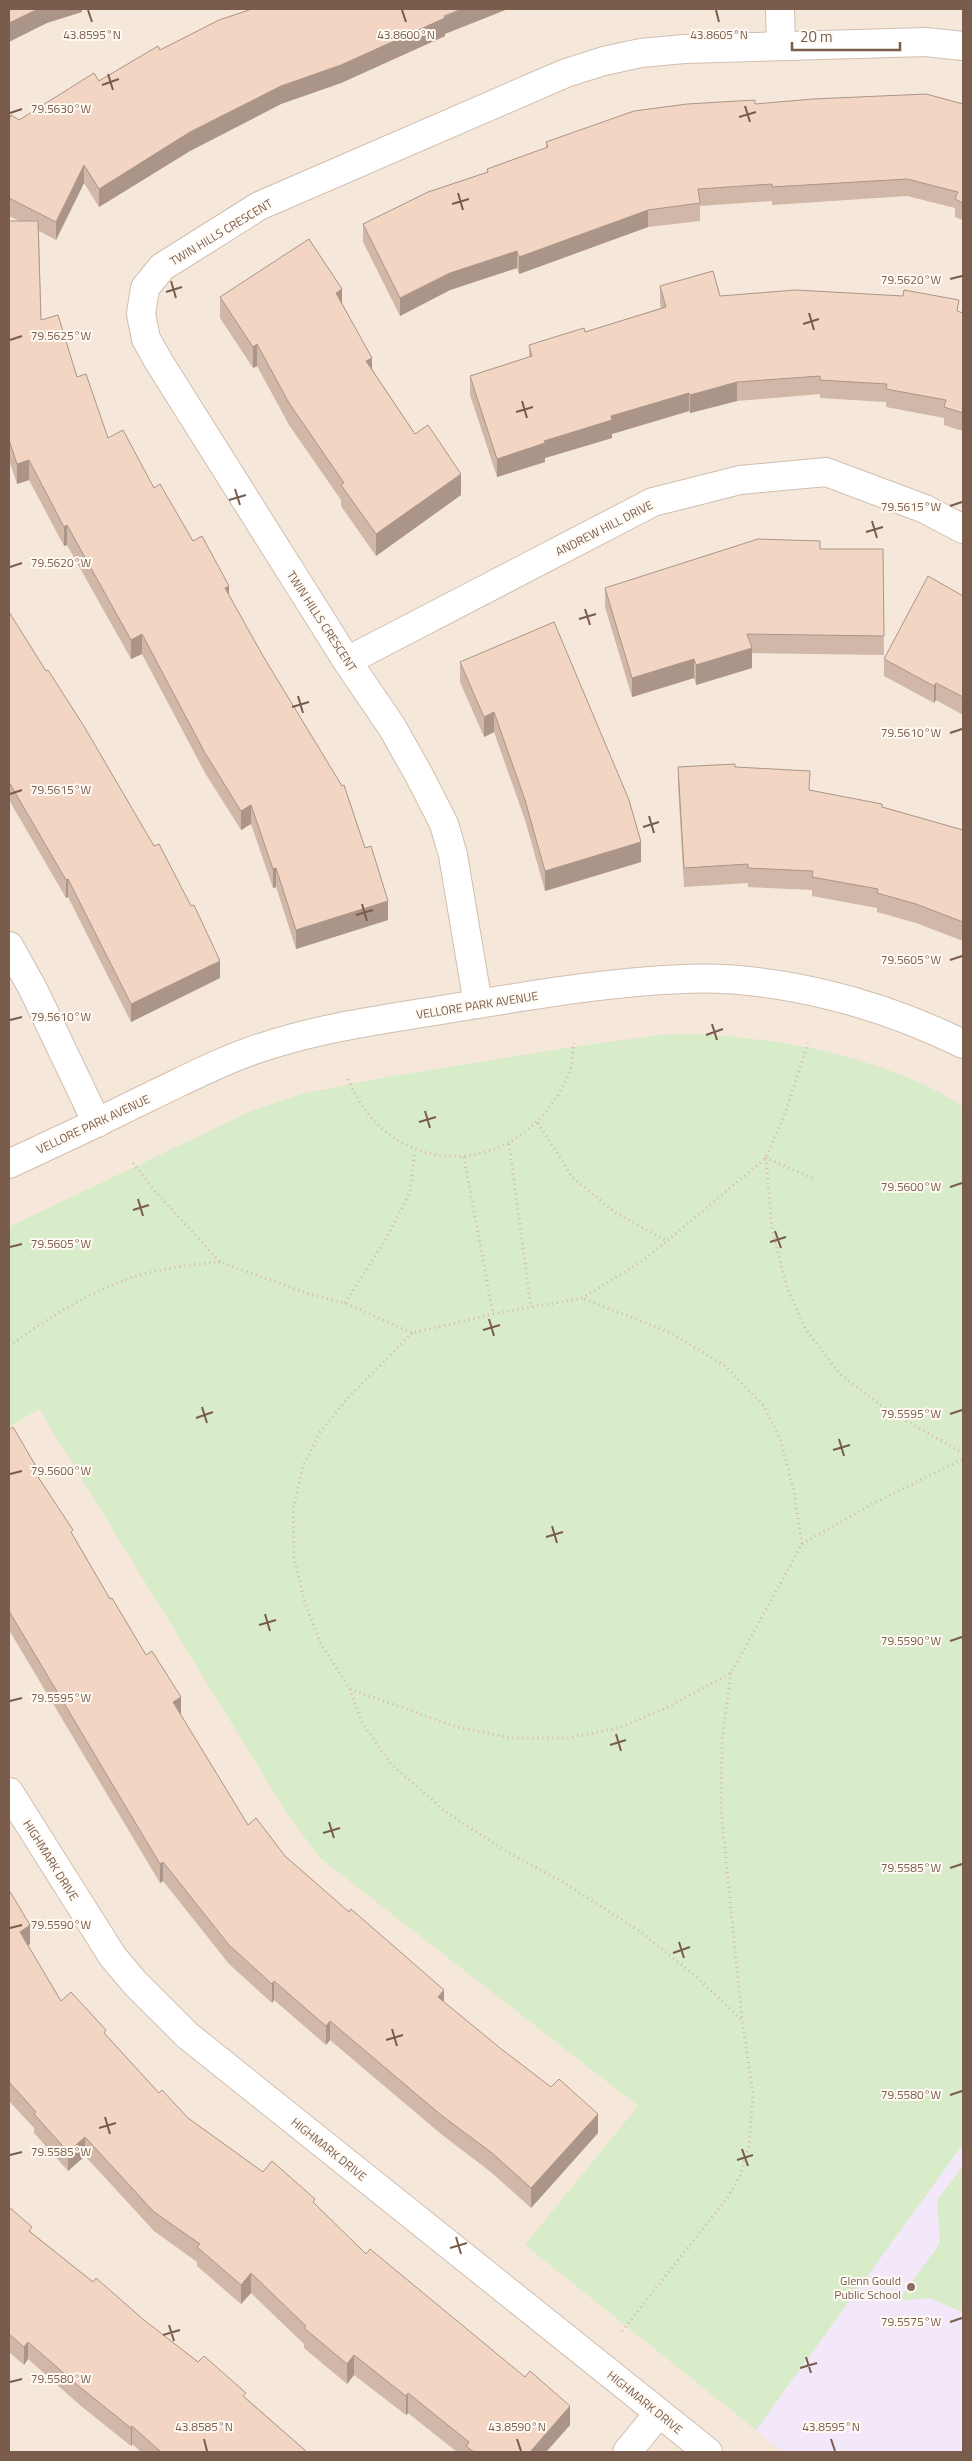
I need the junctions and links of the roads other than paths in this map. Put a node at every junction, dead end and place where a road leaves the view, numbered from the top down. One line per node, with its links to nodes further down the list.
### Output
1 (780, 9): 2 (street)
2 (781, 46): 3 (street, TWIN HILLS CRESCENT); 5 (street, TWIN HILLS CRESCENT)
3 (963, 46)
4 (963, 530): 5 (street, ANDREW HILL DRIVE)
5 (346, 661): 7 (street, TWIN HILLS CRESCENT)
6 (9, 946): 9 (street)
7 (478, 1004): 8 (street, VELLORE PARK AVENUE); 9 (street, VELLORE PARK AVENUE)
8 (963, 1044)
9 (97, 1123): 10 (street, VELLORE PARK AVENUE)
10 (9, 1164)
11 (9, 1792): 12 (street, HIGHMARK DRIVE)
12 (659, 2413): 13 (street); 14 (street, HIGHMARK DRIVE)
13 (627, 2452)
14 (708, 2452)

